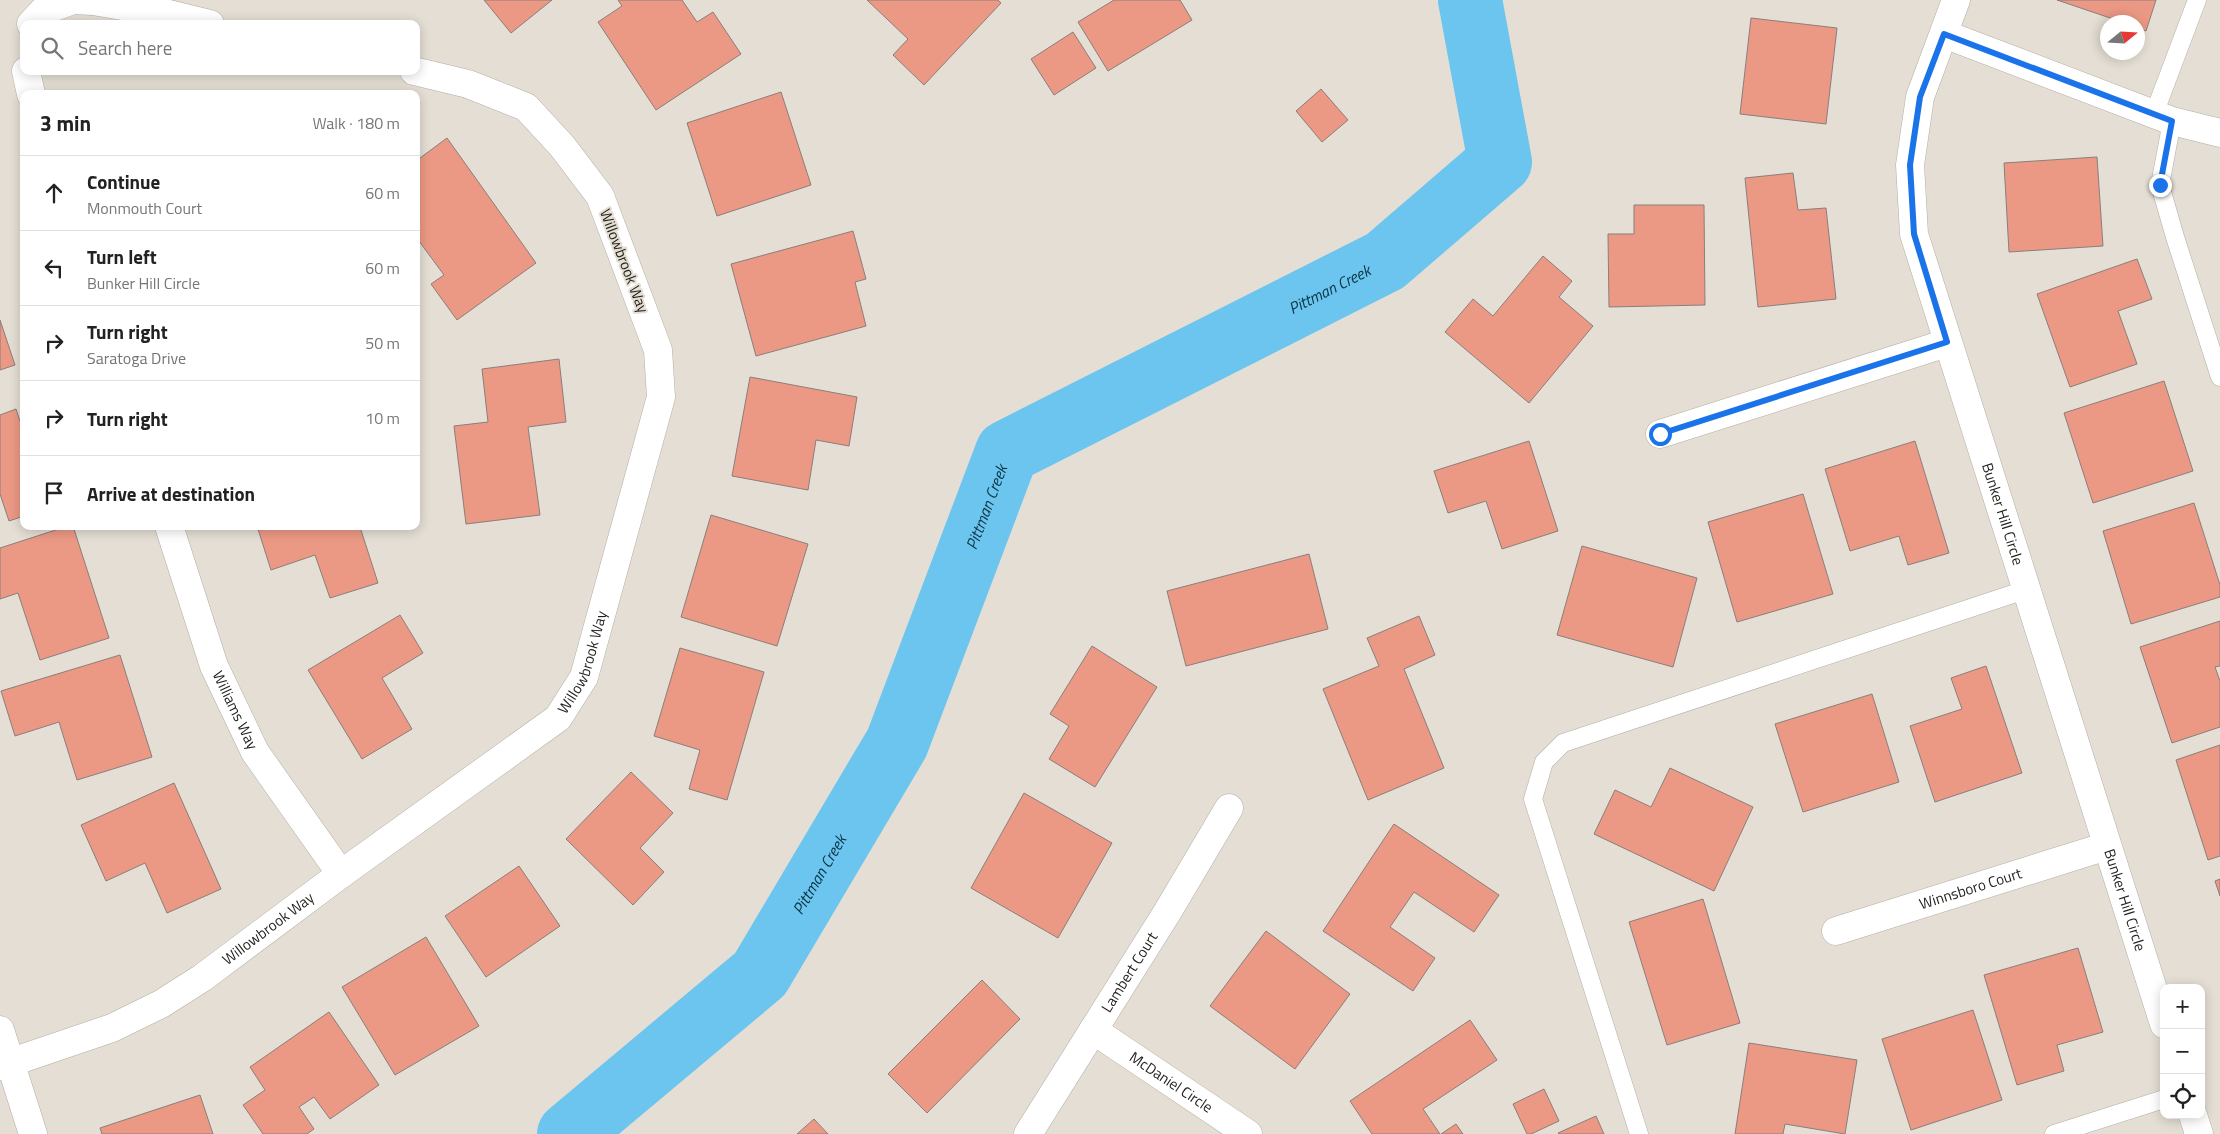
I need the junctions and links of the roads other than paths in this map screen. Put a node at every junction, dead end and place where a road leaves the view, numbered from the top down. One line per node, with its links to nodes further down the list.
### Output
1 (1956, 0): 5 (street, Bunker Hill Circle)
2 (2197, 0): 9 (lane)
3 (37, 12): 4 (street)
4 (194, 20)
5 (1944, 34): 9 (street); 11 (street, Bunker Hill Circle)
6 (420, 72): 18 (street, Willowbrook Way)
7 (27, 75): 8 (street)
8 (30, 90)
9 (2163, 117): 10 (street); 12 (lane)
10 (2220, 133)
11 (1947, 342): 13 (street); 15 (street, Bunker Hill Circle)
12 (2220, 376)
13 (1660, 434)
14 (170, 530): 18 (street, Williams Way)
15 (2025, 590): 17 (street, Bunker Hill Circle); 29 (lane)
16 (1229, 808): 22 (street, Lambert Court)
17 (2107, 846): 19 (street, Winnsboro Court); 20 (street, Bunker Hill Circle)
18 (341, 874): 23 (street, Willowbrook Way)
19 (1836, 931)
20 (2160, 1012)
21 (0, 1030): 23 (street)
22 (1093, 1030): 27 (street, Lambert Court); 28 (street, McDaniel Circle)
23 (5, 1064): 26 (street)
24 (2160, 1100): 30 (lane)
25 (2194, 1119): 31 (street)
26 (33, 1134)
27 (1028, 1134)
28 (1248, 1134)
29 (1639, 1134)
30 (2054, 1134)
31 (2199, 1134)

